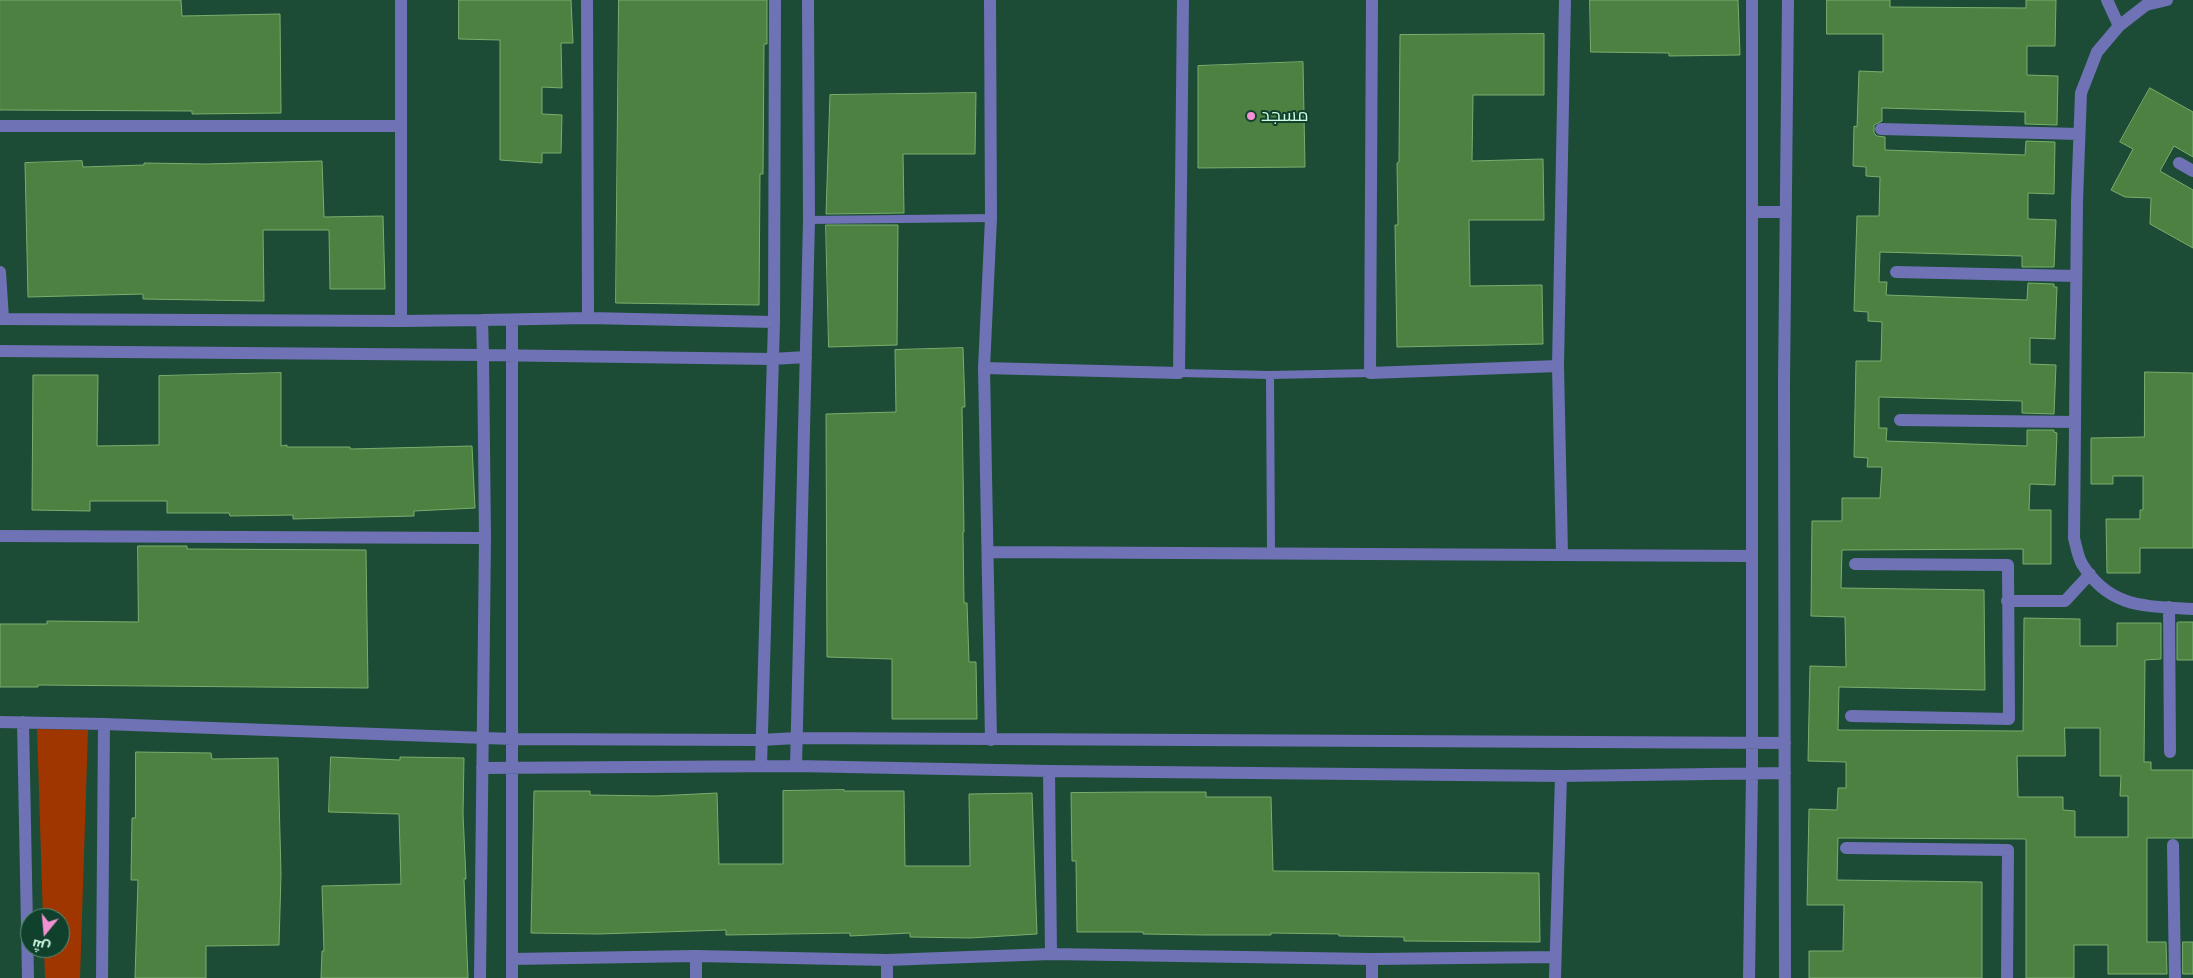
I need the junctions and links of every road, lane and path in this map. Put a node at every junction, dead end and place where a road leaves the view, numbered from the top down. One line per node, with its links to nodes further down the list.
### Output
1 (400, 0): 15 (street)
2 (587, 0): 27 (street)
3 (775, 0): 32 (street)
4 (808, 0): 23 (street)
5 (990, 0): 22 (street)
6 (1183, 0): 40 (street)
7 (1372, 0): 41 (street)
8 (1565, 0): 38 (street)
9 (1752, 0): 20 (street)
10 (1788, 0): 21 (street)
11 (2107, 0): 13 (street)
12 (2167, 0): 13 (street)
13 (2119, 26): 17 (street)
14 (0, 126): 15 (street)
15 (400, 126): 31 (street)
16 (1881, 129): 17 (street)
17 (2079, 134): 26 (street)
18 (2179, 163): 19 (street)
19 (2193, 171)
20 (1752, 212): 21 (street); 50 (street)
21 (1786, 212): 66 (street)
22 (991, 218): 23 (lane); 39 (street)
23 (809, 220): 36 (street)
24 (0, 272): 28 (street)
25 (1896, 272): 26 (street)
26 (2076, 276): 44 (street)
27 (588, 318): 30 (street); 32 (street)
28 (2, 319): 31 (street)
29 (482, 320): 30 (street); 31 (street); 34 (street)
30 (512, 320): 35 (street)
31 (401, 321)
32 (774, 322): 37 (street)
33 (0, 351): 34 (street)
34 (483, 355): 35 (street); 46 (street)
35 (512, 356): 37 (street); 62 (street)
36 (806, 357): 37 (street); 61 (street)
37 (772, 359): 63 (street)
38 (1558, 366): 41 (street); 49 (street)
39 (984, 368): 40 (street); 47 (street)
40 (1179, 373): 42 (lane)
41 (1370, 373): 42 (lane)
42 (1270, 375): 48 (lane)
43 (1900, 420): 44 (street)
44 (2075, 422): 52 (street)
45 (0, 536): 46 (street)
46 (485, 538): 60 (street)
47 (989, 552): 48 (street); 64 (street)
48 (1271, 553): 49 (street)
49 (1562, 554): 50 (street)
50 (1750, 556): 65 (street)
51 (1855, 564): 53 (street)
52 (2090, 574): 53 (street); 54 (street)
53 (2007, 601): 56 (street)
54 (2169, 607): 55 (street); 67 (street)
55 (2193, 609)
56 (1852, 716)
57 (0, 722): 58 (street)
58 (23, 722): 59 (street); 84 (street)
59 (104, 724): 60 (street); 85 (street)
60 (482, 737): 62 (street); 70 (street)
61 (797, 738): 63 (street); 64 (street); 69 (street)
62 (513, 739): 63 (street); 71 (street)
63 (760, 740): 68 (street)
64 (991, 740): 65 (street)
65 (1752, 742): 66 (street); 73 (street)
66 (1785, 743): 74 (street)
67 (2170, 752)
68 (761, 766): 69 (street); 71 (street)
69 (796, 766): 72 (street)
70 (482, 768): 71 (street); 86 (street)
71 (514, 769): 81 (street)
72 (1049, 771): 75 (street); 78 (street)
73 (1752, 772): 74 (street); 75 (street); 92 (street)
74 (1784, 773): 93 (street)
75 (1561, 776): 80 (street)
76 (2174, 845): 95 (street)
77 (1846, 848): 94 (street)
78 (1051, 954): 82 (street); 83 (street)
79 (696, 956): 81 (street); 83 (street); 88 (street)
80 (1555, 957): 82 (street); 91 (street)
81 (512, 958): 87 (street)
82 (1372, 959): 90 (street)
83 (887, 960): 89 (street)
84 (28, 978)
85 (102, 978)
86 (480, 978)
87 (512, 978)
88 (696, 978)
89 (887, 978)
90 (1372, 978)
91 (1555, 978)
92 (1749, 978)
93 (1785, 978)
94 (2007, 978)
95 (2175, 978)

